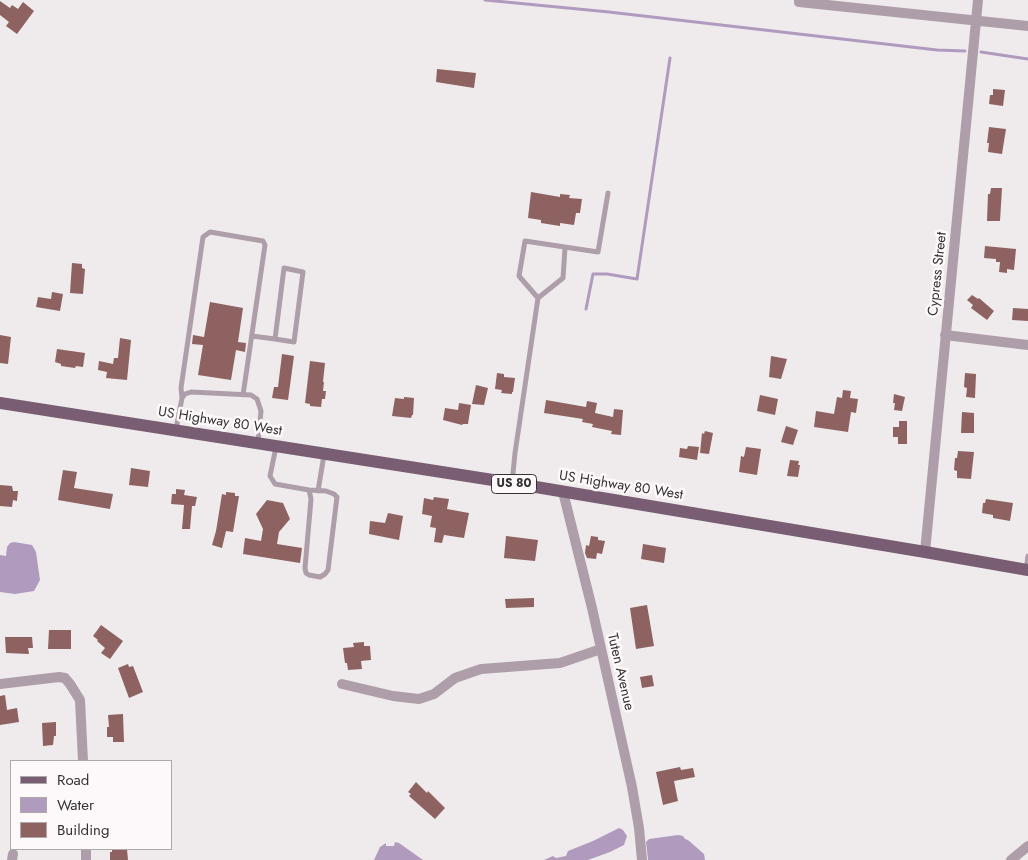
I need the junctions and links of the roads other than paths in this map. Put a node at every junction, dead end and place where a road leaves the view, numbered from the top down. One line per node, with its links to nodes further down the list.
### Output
1 (978, 0): 3 (street, Cypress Street)
2 (799, 1): 3 (street)
3 (976, 21): 4 (street); 8 (street, Cypress Street)
4 (1028, 26)
5 (608, 193): 6 (lane)
6 (565, 248): 7 (lane); 7 (lane)
7 (538, 298): 19 (lane)
8 (946, 335): 11 (street); 23 (street, Cypress Street)
9 (252, 336): 10 (lane); 12 (lane); 13 (lane)
10 (275, 339): 10 (lane)
11 (1028, 345)
12 (243, 395): 13 (lane); 16 (lane)
13 (182, 398): 15 (lane)
14 (0, 403): 15 (main road, US Highway 80 West / US 80)
15 (176, 430): 16 (main road, US Highway 80 West / US 80)
16 (258, 443): 17 (main road, US Highway 80 West / US 80)
17 (276, 446): 18 (main road, US Highway 80 West / US 80); 20 (lane)
18 (324, 454): 19 (main road, US Highway 80 West / US 80); 21 (lane)
19 (512, 483): 22 (main road, US Highway 80 West / US 80)
20 (309, 490): 21 (lane); 21 (lane)
21 (318, 491)
22 (563, 492): 23 (main road, US Highway 80 West / US 80); 26 (street, Tuten Avenue)
23 (925, 552): 25 (main road, US Highway 80 West / US 80)
24 (1028, 556): 25 (lane)
25 (1027, 570)
26 (601, 649): 28 (street); 31 (street, Tuten Avenue)
27 (0, 684): 29 (street)
28 (342, 684)
29 (83, 760)
30 (1028, 846): 32 (street)
31 (642, 860)
32 (1011, 860)

